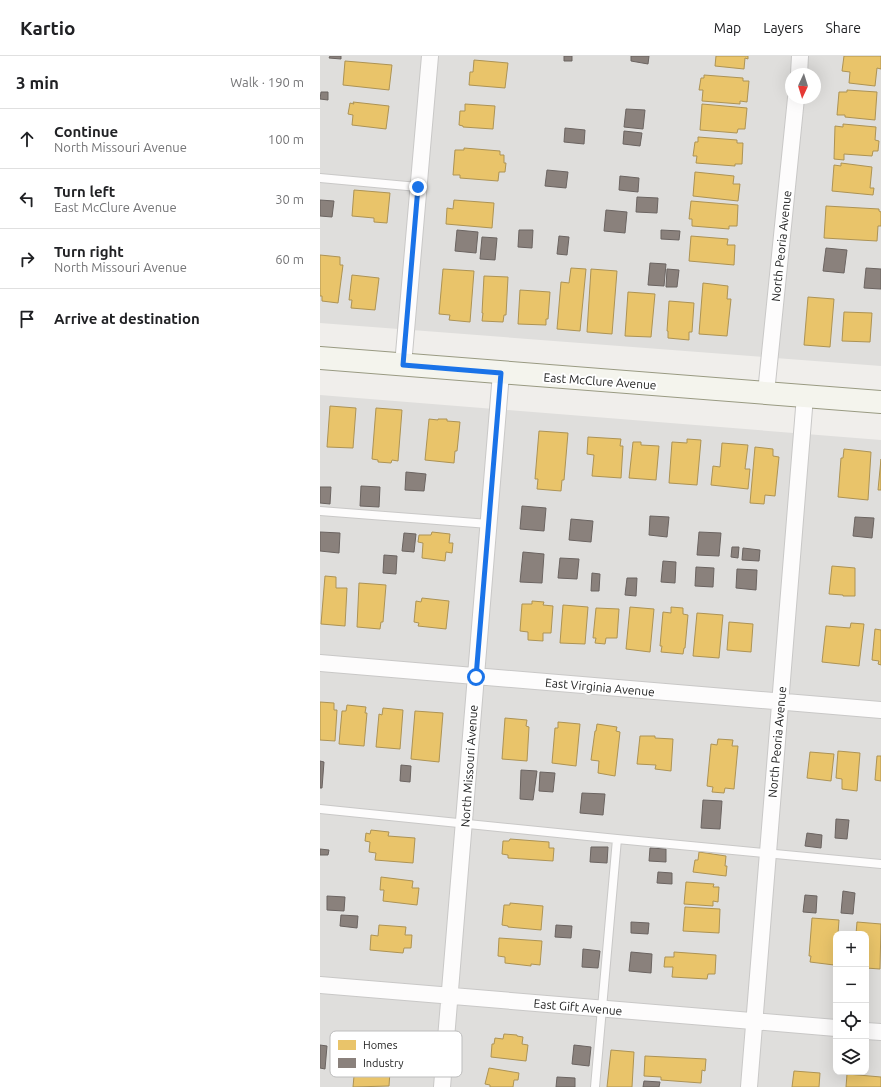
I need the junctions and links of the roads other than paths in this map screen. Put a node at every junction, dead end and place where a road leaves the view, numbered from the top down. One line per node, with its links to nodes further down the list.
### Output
1 (430, 56): 6 (street)
2 (800, 56): 3 (street)
3 (799, 68)
4 (795, 104): 10 (street, North Peoria Avenue)
5 (320, 178): 6 (lane)
6 (418, 187): 8 (street)
7 (320, 358): 8 (street, East McClure Avenue)
8 (403, 365): 9 (street, East McClure Avenue)
9 (501, 373): 10 (street, East McClure Avenue); 14 (street, North Missouri Avenue)
10 (766, 393): 11 (street, East McClure Avenue)
11 (805, 396): 12 (street, East McClure Avenue); 17 (street, North Peoria Avenue)
12 (881, 402)
13 (320, 511): 14 (lane)
14 (489, 524): 16 (street, North Missouri Avenue)
15 (320, 663): 16 (street, East Virginia Avenue)
16 (476, 677): 17 (street, East Virginia Avenue); 20 (street, North Missouri Avenue)
17 (781, 702): 18 (street, East Virginia Avenue); 22 (street, North Peoria Avenue)
18 (881, 710)
19 (320, 809): 20 (lane)
20 (464, 823): 21 (lane); 25 (street, North Missouri Avenue)
21 (617, 839): 22 (lane); 26 (lane)
22 (768, 854): 23 (lane); 27 (street, North Peoria Avenue)
23 (881, 864)
24 (320, 984): 25 (street, East Gift Avenue)
25 (451, 996): 26 (street, East Gift Avenue); 29 (street, North Missouri Avenue)
26 (602, 1009): 27 (street, East Gift Avenue); 34 (lane)
27 (754, 1021): 28 (street, East Gift Avenue); 35 (street, North Peoria Avenue)
28 (833, 1028)
29 (448, 1031)
30 (869, 1031): 31 (street)
31 (881, 1032)
32 (443, 1077): 33 (street, North Missouri Avenue)
33 (442, 1087)
34 (595, 1087)
35 (748, 1087)

